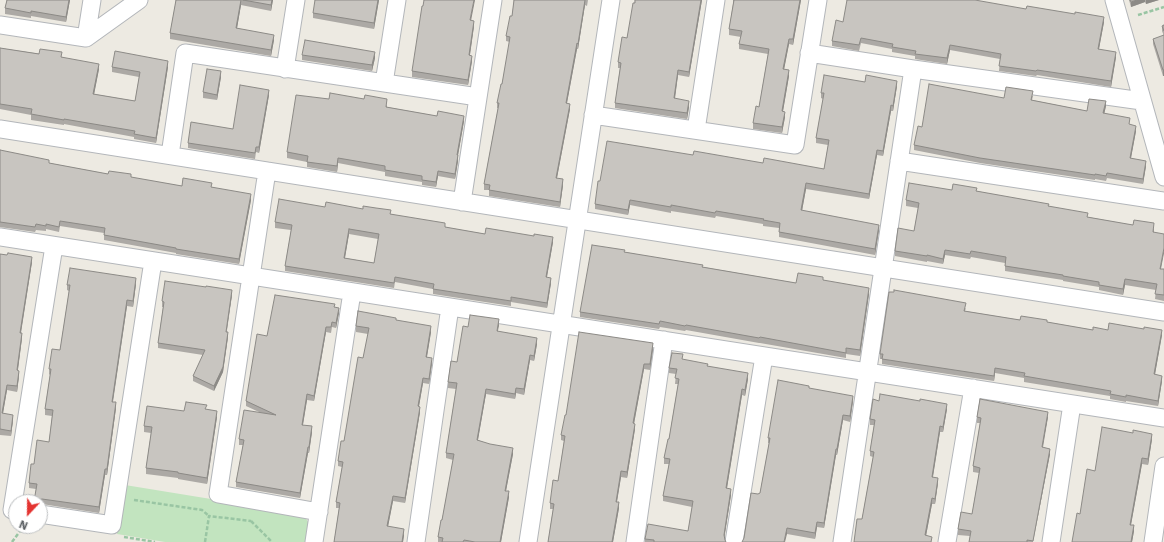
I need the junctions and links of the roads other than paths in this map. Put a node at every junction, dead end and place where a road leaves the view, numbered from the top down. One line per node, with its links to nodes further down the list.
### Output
1 (92, 0): 11 (street)
2 (139, 0): 11 (street)
3 (296, 0): 13 (street)
4 (397, 0): 15 (street)
5 (493, 0): 16 (street)
6 (611, 0): 18 (street)
7 (716, 0): 20 (street)
8 (818, 0): 12 (street)
9 (1114, 0): 17 (street)
10 (0, 26): 11 (street)
11 (86, 38)
12 (809, 53): 14 (street); 20 (street)
13 (285, 68): 15 (street); 21 (street)
14 (913, 69): 17 (street); 22 (street)
15 (384, 83): 16 (street)
16 (478, 97): 26 (street)
17 (1142, 101): 24 (street)
18 (593, 115): 20 (street); 27 (street)
19 (0, 129): 21 (street)
20 (696, 130)
21 (170, 155): 23 (street)
22 (899, 161): 25 (street); 31 (street)
23 (267, 171): 26 (street); 32 (street)
24 (1164, 177)
25 (1164, 200)
26 (462, 202): 27 (street)
27 (577, 220): 31 (street); 36 (street)
28 (0, 237): 29 (street)
29 (54, 246): 30 (street); 44 (street)
30 (153, 261): 32 (street); 46 (street)
31 (883, 268): 35 (street); 39 (street)
32 (251, 276): 33 (street); 45 (street)
33 (352, 292): 34 (street); 45 (street)
34 (450, 307): 36 (street); 48 (street)
35 (1164, 312)
36 (561, 324): 37 (street); 49 (street)
37 (664, 340): 38 (street); 50 (street)
38 (764, 356): 39 (street); 51 (street)
39 (867, 372): 40 (street); 52 (street)
40 (973, 388): 41 (street); 53 (street)
41 (1072, 404): 42 (street); 54 (street)
42 (1164, 418)
43 (1164, 466): 55 (street)
44 (15, 494)
45 (319, 512): 47 (street)
46 (48, 515)
47 (314, 542)
48 (416, 542)
49 (528, 542)
50 (635, 542)
51 (734, 542)
52 (842, 542)
53 (947, 542)
54 (1051, 542)
55 (1152, 542)

